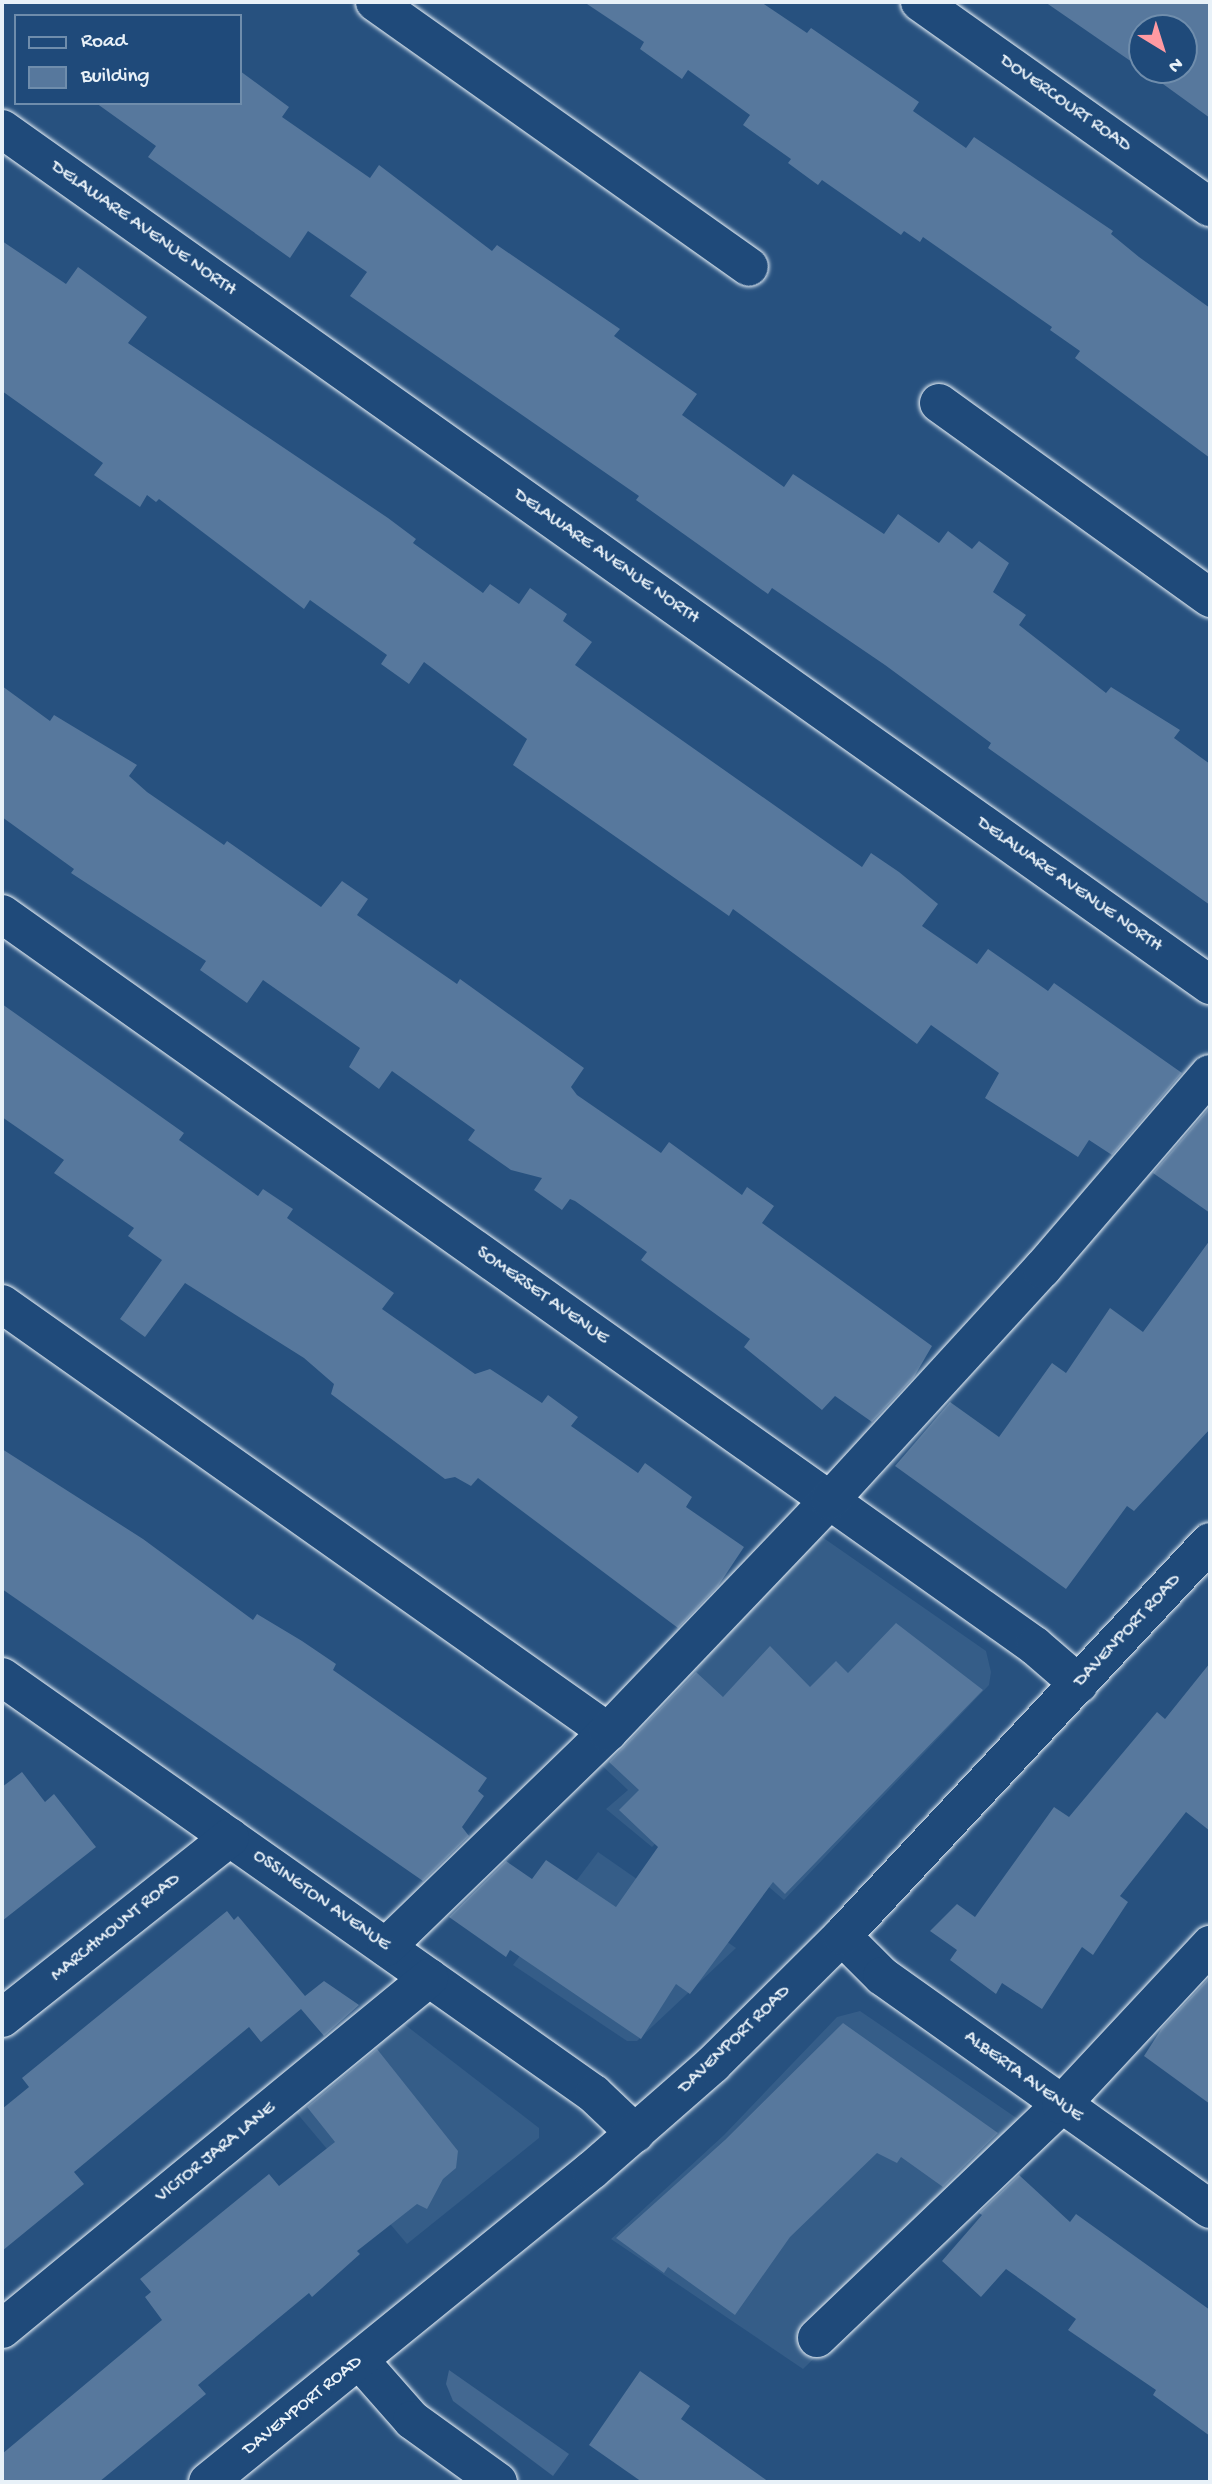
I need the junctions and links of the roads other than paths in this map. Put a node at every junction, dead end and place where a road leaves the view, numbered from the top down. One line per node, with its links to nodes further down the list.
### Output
1 (374, 2): 5 (street)
2 (920, 2): 4 (street, DOVERCOURT ROAD)
3 (2, 129): 9 (street, DELAWARE AVENUE NORTH)
4 (1210, 207)
5 (749, 267)
6 (939, 403): 7 (street)
7 (1210, 598)
8 (2, 914): 12 (street, SOMERSET AVENUE)
9 (1210, 985)
10 (1210, 1074): 12 (street)
11 (2, 1304): 16 (street)
12 (830, 1500): 15 (street, SOMERSET AVENUE); 16 (street)
13 (1210, 1542): 15 (street, DAVENPORT ROAD)
14 (2, 1676): 17 (street, OSSINGTON AVENUE)
15 (1079, 1684): 18 (street, DAVENPORT ROAD)
16 (608, 1732): 20 (street)
17 (230, 1837): 20 (street, OSSINGTON AVENUE); 22 (street, MARCHMOUNT ROAD)
18 (842, 1936): 23 (street, ALBERTA AVENUE); 24 (street, DAVENPORT ROAD)
19 (1210, 1945): 23 (street)
20 (386, 1947): 21 (street, OSSINGTON AVENUE)
21 (429, 1978): 24 (street, OSSINGTON AVENUE); 26 (street, VICTOR JARA LANE)
22 (2, 2018)
23 (1061, 2105): 25 (street, ALBERTA AVENUE); 27 (street)
24 (635, 2133): 28 (street, DAVENPORT ROAD)
25 (1210, 2209)
26 (2, 2329)
27 (817, 2338)
28 (360, 2361): 29 (street, DAVENPORT ROAD); 30 (street)
29 (208, 2482)
30 (498, 2482)

